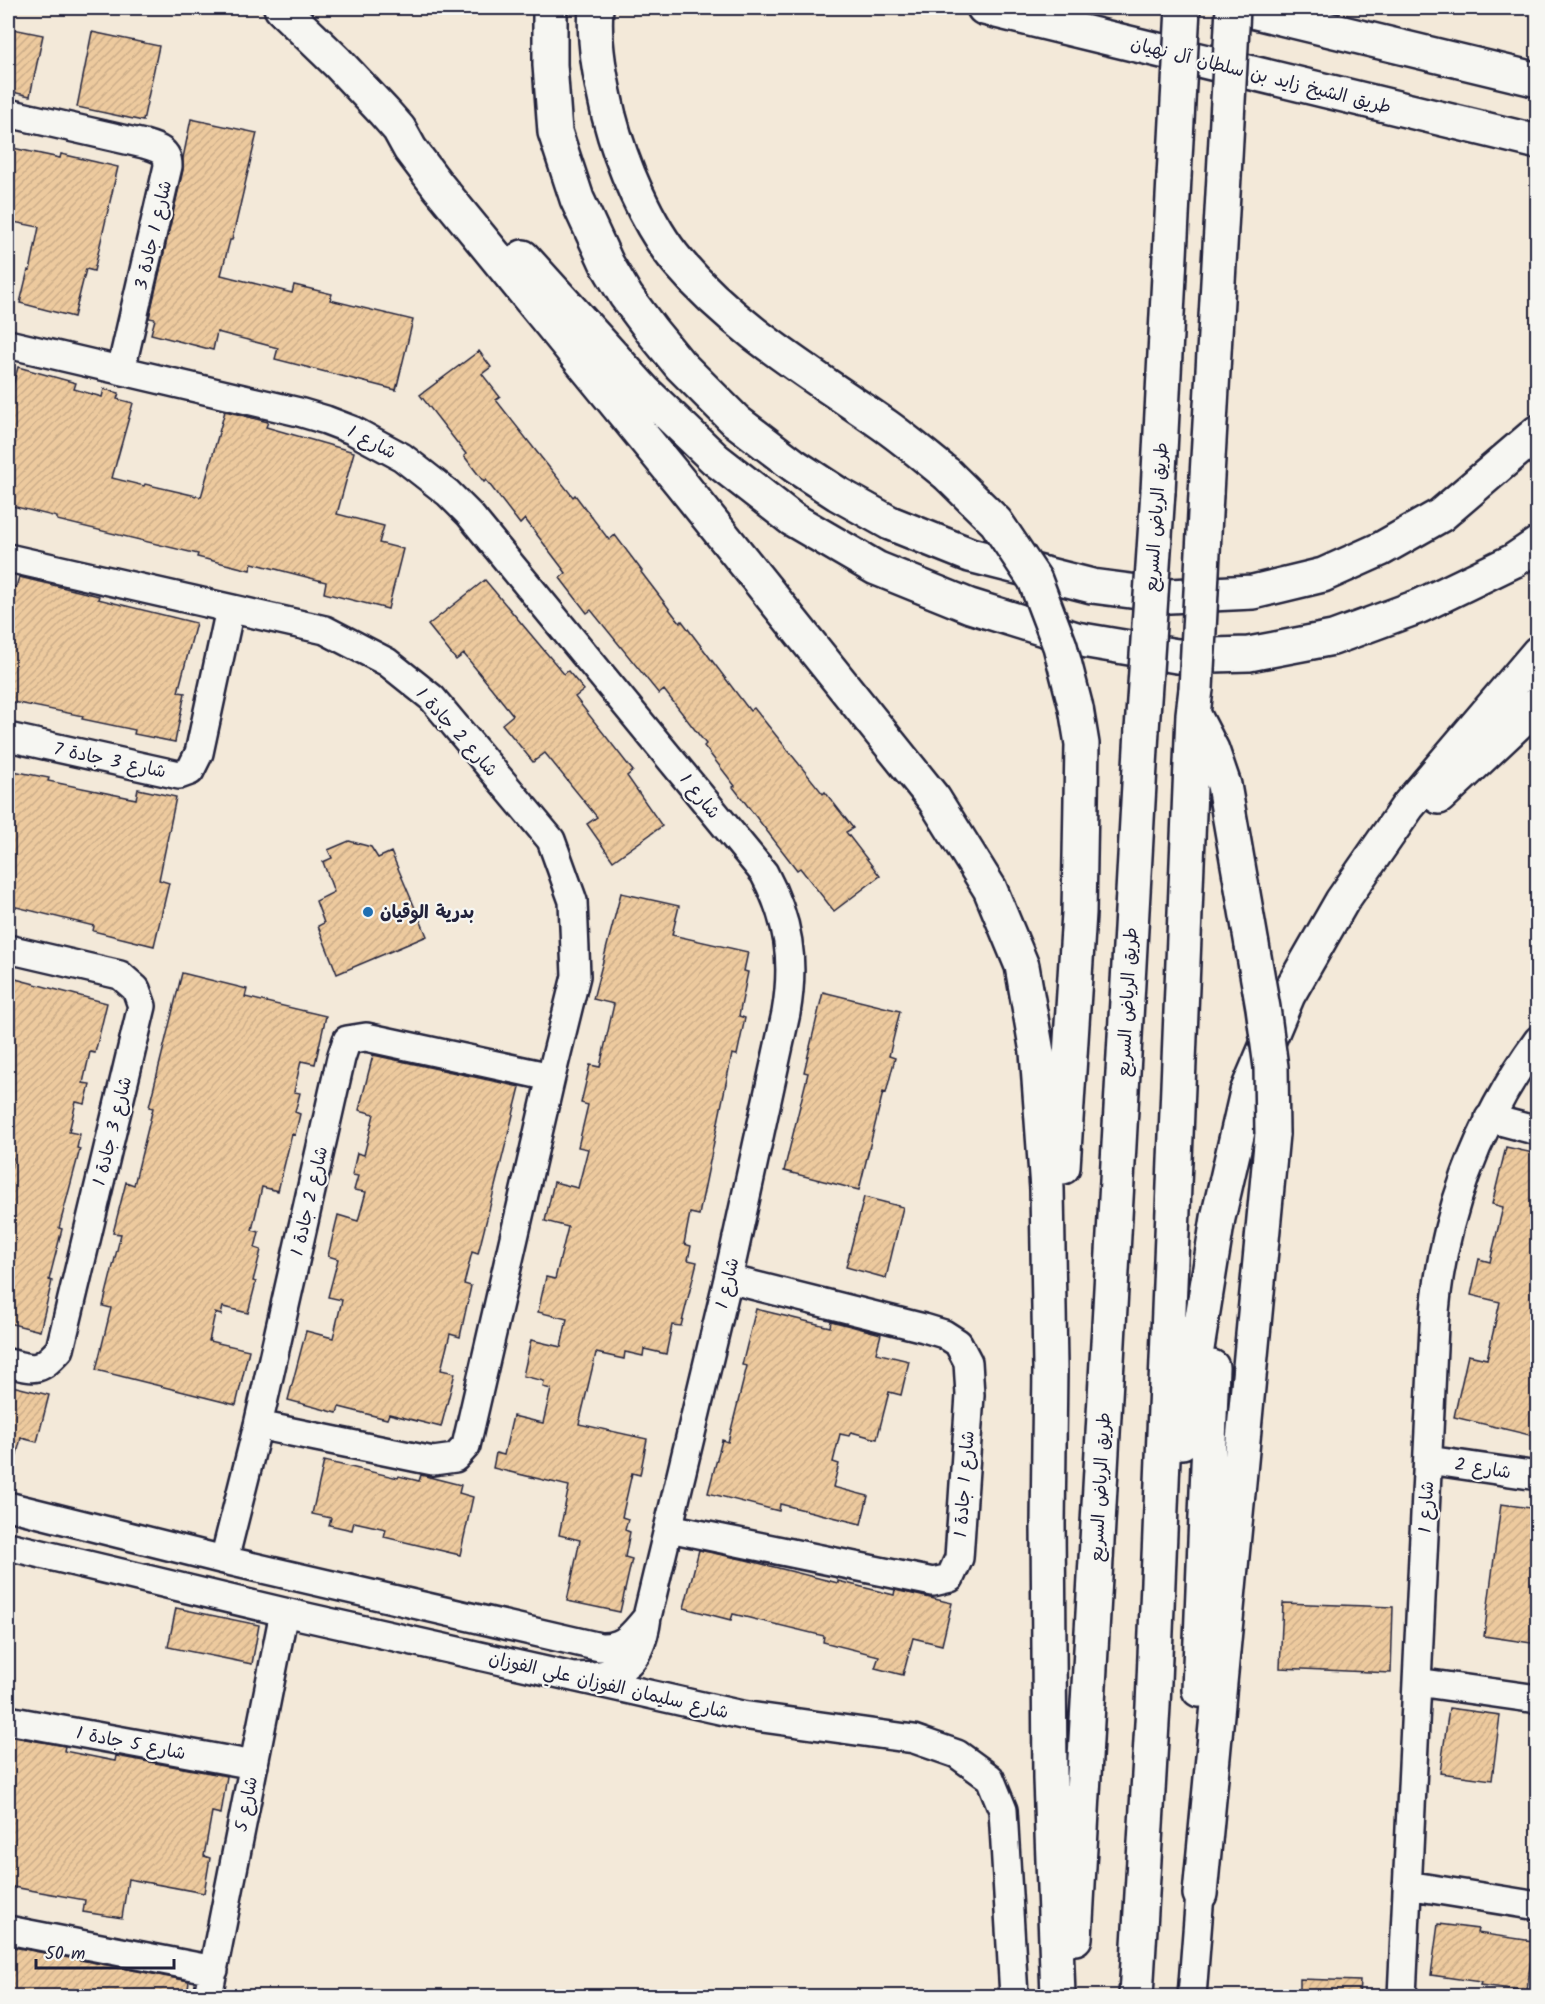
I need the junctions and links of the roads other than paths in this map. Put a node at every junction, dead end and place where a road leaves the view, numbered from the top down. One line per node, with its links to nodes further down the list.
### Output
1 (281, 8): 10 (highway)
2 (550, 8): 14 (highway)
3 (984, 8): 11 (highway, طريق الشيخ زايد بن سلطان آل نهيان)
4 (1183, 8): 60 (highway, طريق الرياض السريع, bridge)
5 (1233, 8): 19 (highway, bridge)
6 (1239, 8): 8 (highway)
7 (596, 12): 31 (highway, bridge)
8 (1538, 80)
9 (8, 112): 13 (street, شارع 1 جادة 3)
10 (399, 129): 15 (highway); 31 (highway)
11 (1538, 142)
12 (8, 344): 13 (street, شارع 1)
13 (121, 370): 29 (street, شارع 1)
14 (1538, 432)
15 (1538, 544)
16 (8, 558): 17 (street, شارع 2 جادة 1)
17 (230, 609): 21 (street, شارع 3 جادة 7); 25 (street, شارع 2 جادة 1)
18 (1538, 653): 22 (highway)
19 (1194, 701): 49 (highway); 53 (highway, bridge)
20 (1538, 704): 22 (highway)
21 (8, 737)
22 (1342, 901): 28 (highway)
23 (8, 949): 30 (street, شارع 3 جادة 1)
24 (1538, 1040): 26 (street, شارع 1)
25 (551, 1077): 32 (street, شارع 2 جادة 1); 32 (street, شارع 2 جادة 1)
26 (1489, 1118): 27 (street); 33 (street, شارع 1)
27 (1538, 1131)
28 (1218, 1218): 49 (highway); 53 (highway)
29 (728, 1279): 38 (street, شارع 1); 38 (street, شارع 1 جادة 1)
30 (8, 1363)
31 (1050, 1368): 59 (highway)
32 (258, 1425): 41 (street, شارع 2 جادة 1)
33 (1428, 1460): 34 (street, شارع 2); 47 (street, شارع 1)
34 (1538, 1476)
35 (8, 1506): 36 (street, شارع سليمان الفوزان علي الفوزان)
36 (44, 1515): 37 (street, شارع سليمان الفوزان علي الفوزان); 40 (street)
37 (101, 1528): 41 (street, شارع سليمان الفوزان علي الفوزان); 42 (street)
38 (669, 1528): 44 (street, شارع 1)
39 (8, 1546): 40 (street, شارع سليمان الفوزان علي الفوزان)
40 (42, 1554): 42 (street, شارع سليمان الفوزان علي الفوزان)
41 (224, 1560): 45 (street, شارع سليمان الفوزان علي الفوزان)
42 (90, 1566): 43 (street, شارع سليمان الفوزان علي الفوزان)
43 (284, 1612): 46 (street, شارع سليمان الفوزان علي الفوزان); 51 (street, شارع 5)
44 (647, 1617): 45 (street, شارع 1); 46 (street, شارع 1)
45 (560, 1639): 46 (street)
46 (563, 1675): 58 (street, شارع سليمان الفوزان علي الفوزان)
47 (1417, 1682): 48 (street); 52 (street, شارع 1)
48 (1538, 1699)
49 (1153, 1706): 61 (highway)
50 (8, 1720): 51 (street, شارع 5 جادة 1)
51 (254, 1766): 56 (street, شارع 5)
52 (1407, 1885): 54 (street); 63 (street, شارع 1)
53 (1200, 1894): 62 (street)
54 (1538, 1906)
55 (8, 1930): 56 (street)
56 (214, 1970): 57 (street, شارع 5)
57 (208, 1996)
58 (1014, 1996)
59 (1058, 1996)
60 (1072, 1996)
61 (1136, 1996)
62 (1192, 1996)
63 (1402, 1996)

